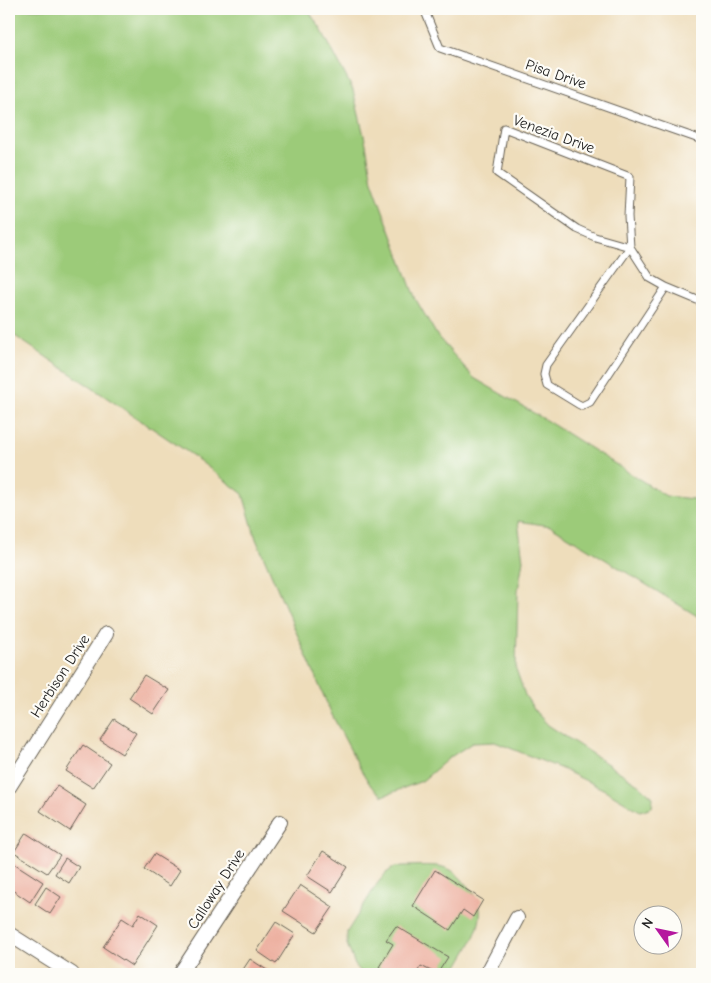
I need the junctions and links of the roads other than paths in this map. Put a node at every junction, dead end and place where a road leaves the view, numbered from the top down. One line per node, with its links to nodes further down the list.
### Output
1 (424, 9): 2 (lane, Pisa Drive)
2 (702, 140)
3 (630, 247): 3 (lane, Venezia Drive); 4 (lane, Venezia Drive); 4 (lane)
4 (666, 287): 5 (lane, Venezia Drive)
5 (702, 302)
6 (106, 634): 7 (street, Herbison Drive)
7 (9, 786)
8 (280, 822): 12 (street, Calloway Drive)
9 (517, 918): 13 (street)
10 (9, 934): 11 (street)
11 (72, 974)
12 (180, 974)
13 (487, 974)

